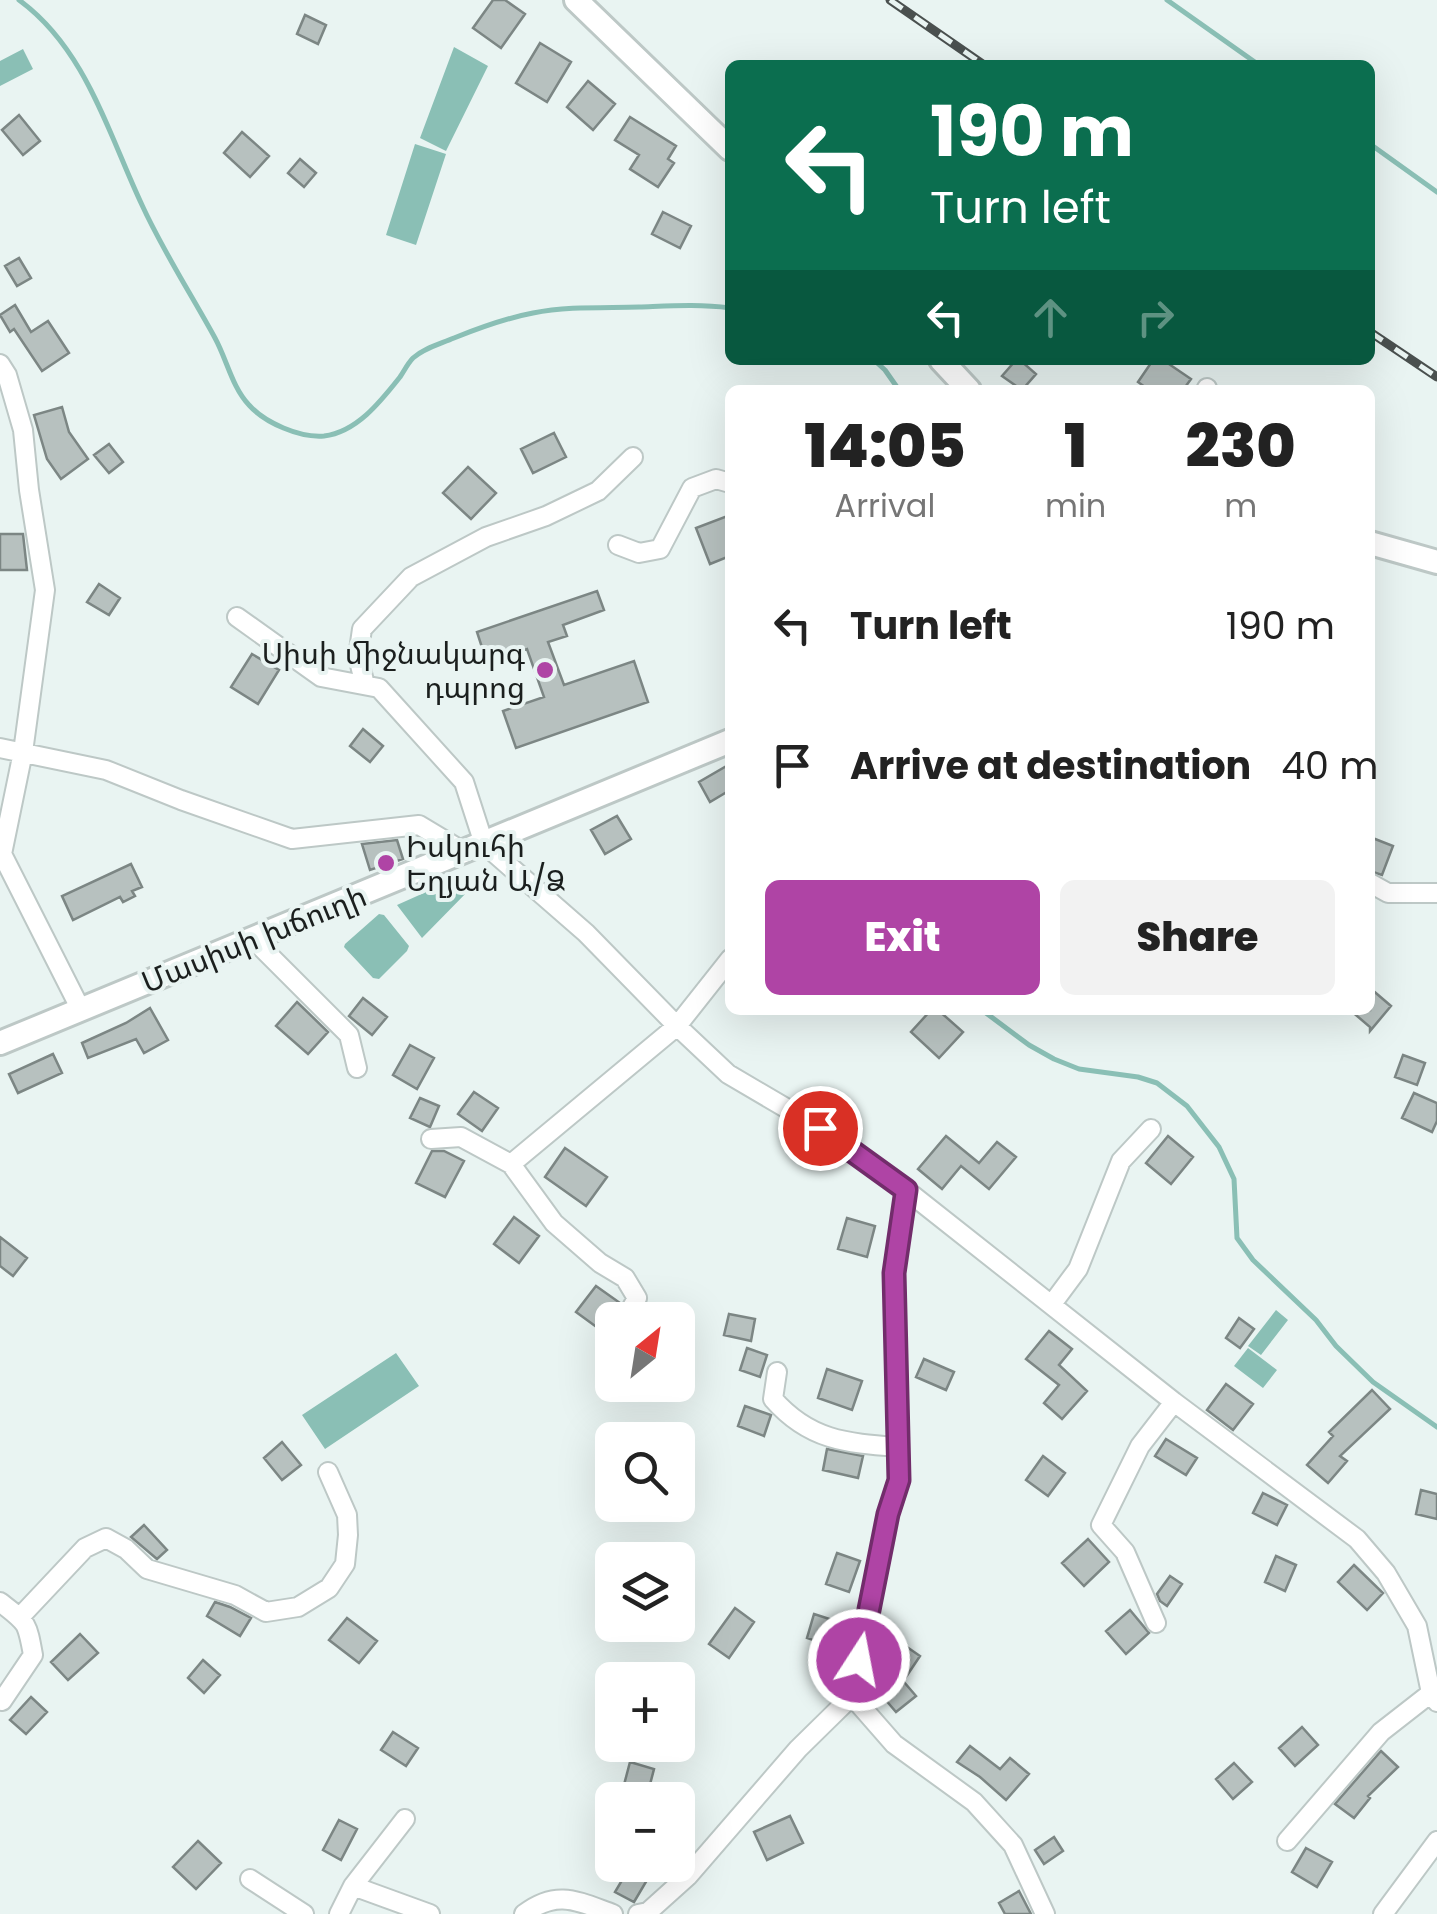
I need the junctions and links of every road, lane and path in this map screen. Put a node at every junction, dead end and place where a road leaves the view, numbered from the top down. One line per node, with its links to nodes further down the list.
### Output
1 (576, 0): 2 (main road)
2 (725, 143)
3 (0, 364): 15 (street)
4 (946, 365): 5 (main road)
5 (964, 385)
6 (633, 458): 12 (street)
7 (725, 482): 9 (street)
8 (1375, 544): 10 (main road)
9 (618, 545)
10 (1437, 562)
11 (236, 617): 12 (street)
12 (365, 685): 16 (street)
13 (725, 743): 16 (main road, Մասիսի խճուղի)
14 (0, 748): 15 (street)
15 (23, 752): 16 (street); 21 (street)
16 (474, 848): 19 (main road, Մասիսի խճուղի); 22 (street)
17 (1375, 886): 18 (street)
18 (1437, 894)
19 (254, 939): 21 (main road, Մասիսի խճուղի); 24 (street)
20 (725, 965): 22 (street)
21 (81, 1010): 23 (main road, Մասիսի խճուղի)
22 (676, 1026): 27 (street); 28 (street)
23 (0, 1043)
24 (358, 1068)
25 (1151, 1130): 30 (street)
26 (430, 1139): 27 (street)
27 (512, 1164): 29 (street)
28 (906, 1190): 30 (street); 33 (street)
29 (634, 1302)
30 (1052, 1304): 32 (street)
31 (777, 1372): 33 (street)
32 (1174, 1402): 37 (street); 39 (street)
33 (898, 1446): 38 (street)
34 (328, 1472): 36 (street)
35 (0, 1602): 36 (street)
36 (20, 1618): 40 (street)
37 (1156, 1623)
38 (852, 1696): 51 (street); 52 (street)
39 (1434, 1698): 42 (street)
40 (2, 1701)
41 (406, 1819): 45 (street)
42 (1287, 1841)
43 (1437, 1841): 53 (street)
44 (250, 1879): 46 (street)
45 (352, 1886): 47 (street); 48 (street)
46 (304, 1914)
47 (340, 1914)
48 (430, 1914)
49 (524, 1914): 50 (street)
50 (613, 1914)
51 (638, 1914)
52 (1045, 1914)
53 (1383, 1914)

